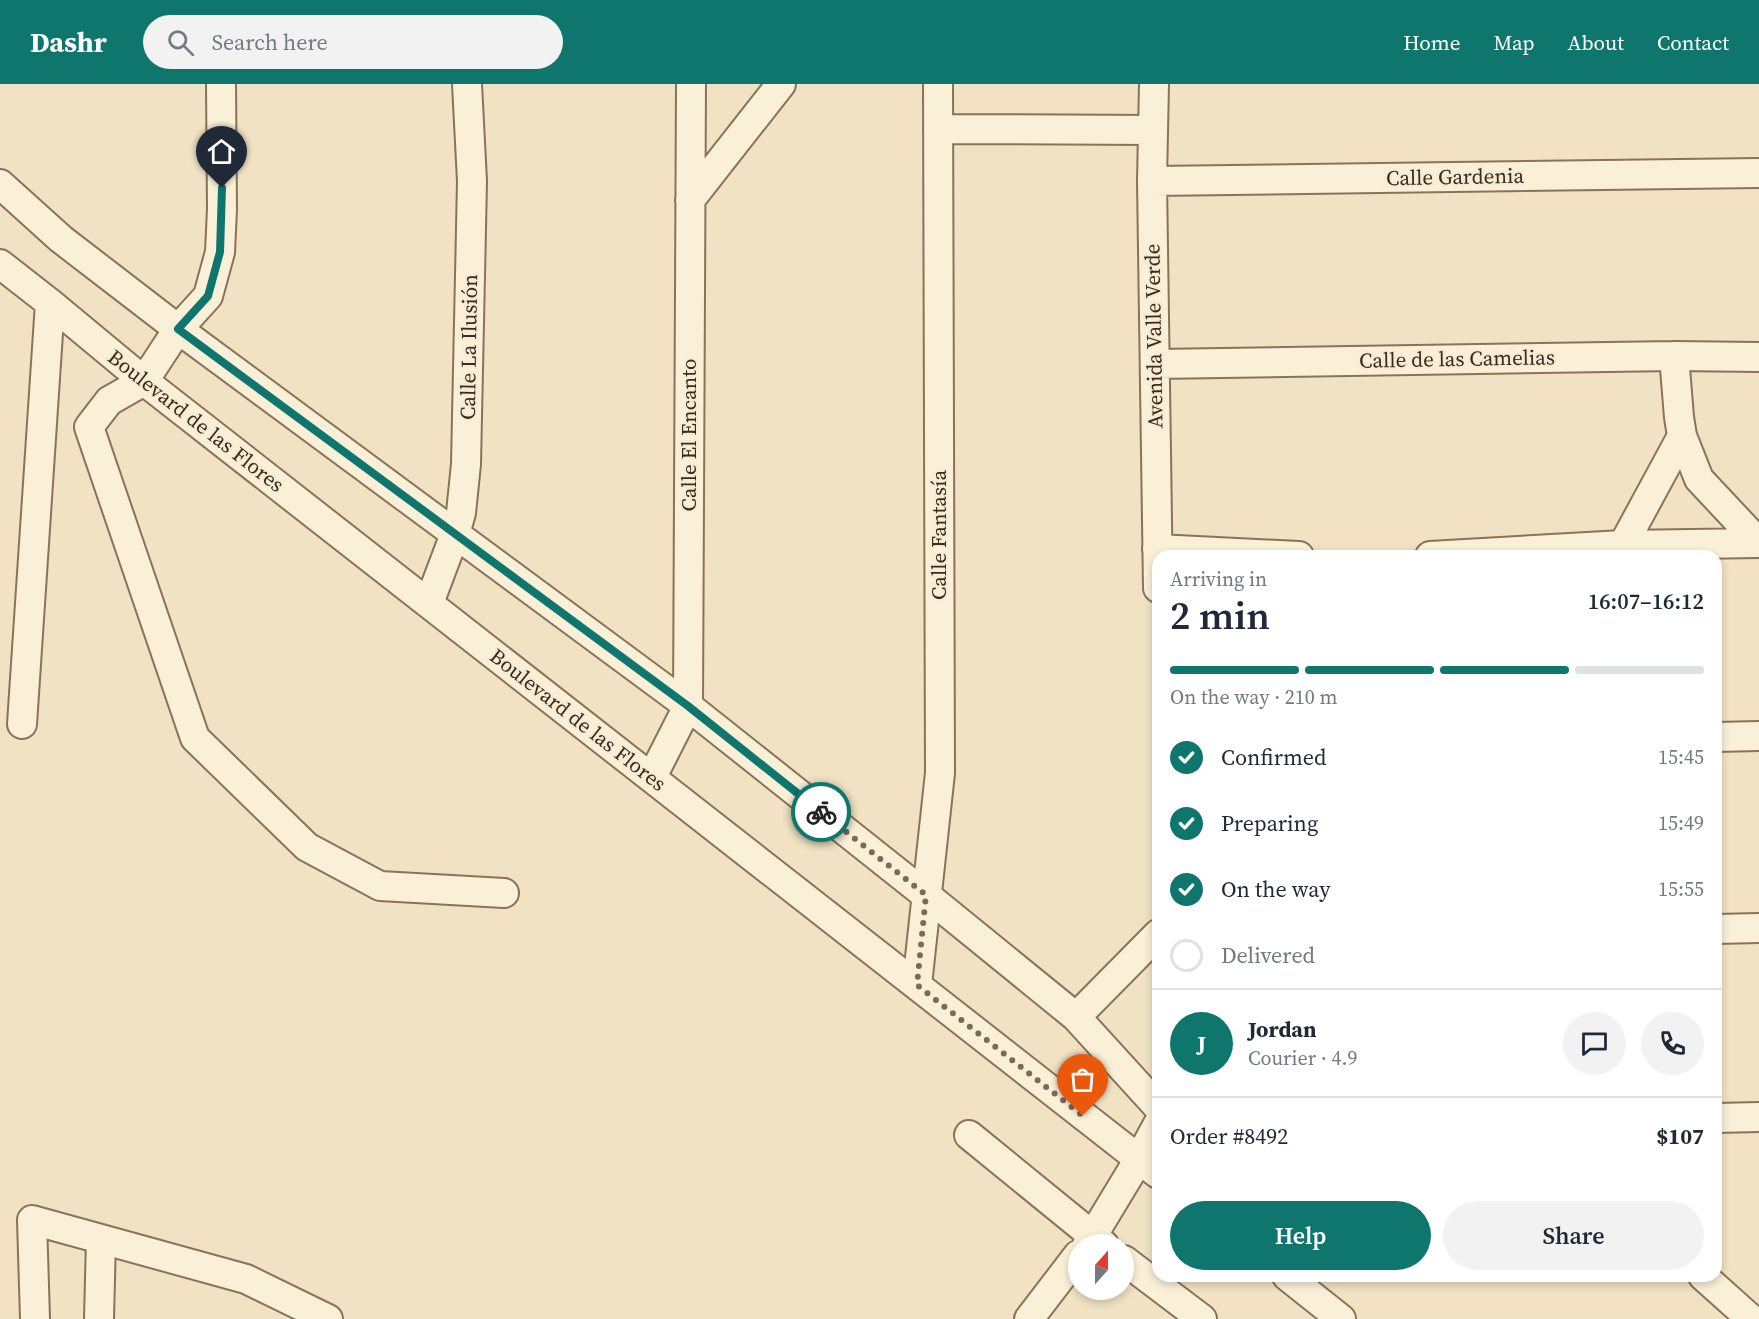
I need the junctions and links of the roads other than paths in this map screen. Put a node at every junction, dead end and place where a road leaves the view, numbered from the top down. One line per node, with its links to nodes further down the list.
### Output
1 (221, 84): 15 (street)
2 (467, 84): 21 (street, Calle La Ilusión)
3 (691, 84): 12 (street, Calle El Encanto)
4 (780, 84): 12 (street)
5 (938, 84): 7 (street, Calle Fantasía)
6 (1154, 84): 8 (street, Avenida Valle Verde)
7 (938, 129): 8 (street); 34 (street, Calle Fantasía)
8 (1153, 130): 10 (street, Avenida Valle Verde)
9 (1759, 173): 10 (street, Calle Gardenia)
10 (1152, 181): 18 (street, Avenida Valle Verde)
11 (0, 184): 15 (street)
12 (690, 200): 28 (street, Calle El Encanto)
13 (0, 264): 14 (street, Boulevard de las Flores)
14 (50, 303): 19 (street, Boulevard de las Flores); 29 (street)
15 (178, 329): 19 (street); 21 (street)
16 (1674, 356): 17 (street, Calle de las Camelias); 18 (street, Calle de las Camelias); 20 (street)
17 (1759, 357)
18 (1156, 364): 24 (street, Avenida Valle Verde)
19 (144, 381): 27 (street, Boulevard de las Flores); 33 (street)
20 (1682, 436): 22 (street); 23 (street)
21 (454, 534): 27 (street, Calle La Ilusión); 28 (street)
22 (1759, 543): 23 (street)
23 (1623, 545): 26 (street)
24 (1157, 549): 25 (street)
25 (1177, 550)
26 (1535, 550)
27 (429, 603): 32 (street, Boulevard de las Flores)
28 (688, 706): 32 (street, Calle El Encanto); 34 (street)
29 (22, 724)
30 (1759, 736): 31 (street)
31 (1722, 737)
32 (651, 777): 38 (street, Boulevard de las Flores)
33 (504, 893)
34 (926, 895): 38 (street, Calle Fantasía); 39 (street)
35 (1759, 928): 36 (street)
36 (1722, 929)
37 (1152, 940): 39 (street)
38 (917, 985): 45 (street, Boulevard de las Flores)
39 (1076, 1017): 40 (street)
40 (1152, 1100)
41 (1759, 1117): 42 (street)
42 (1722, 1118)
43 (969, 1135): 46 (street)
44 (1152, 1150): 45 (street)
45 (1148, 1167): 47 (street)
46 (1077, 1234)
47 (1099, 1234)
48 (101, 1239): 56 (street); 57 (street); 58 (street)
49 (1134, 1268): 51 (street)
50 (1068, 1272): 59 (street)
51 (1152, 1281)
52 (1153, 1282): 60 (street)
53 (1292, 1282): 55 (street)
54 (1710, 1282): 62 (street)
55 (1313, 1308): 61 (street)
56 (35, 1319)
57 (99, 1319)
58 (328, 1319)
59 (1029, 1319)
60 (1202, 1319)
61 (1341, 1319)
62 (1751, 1319)

